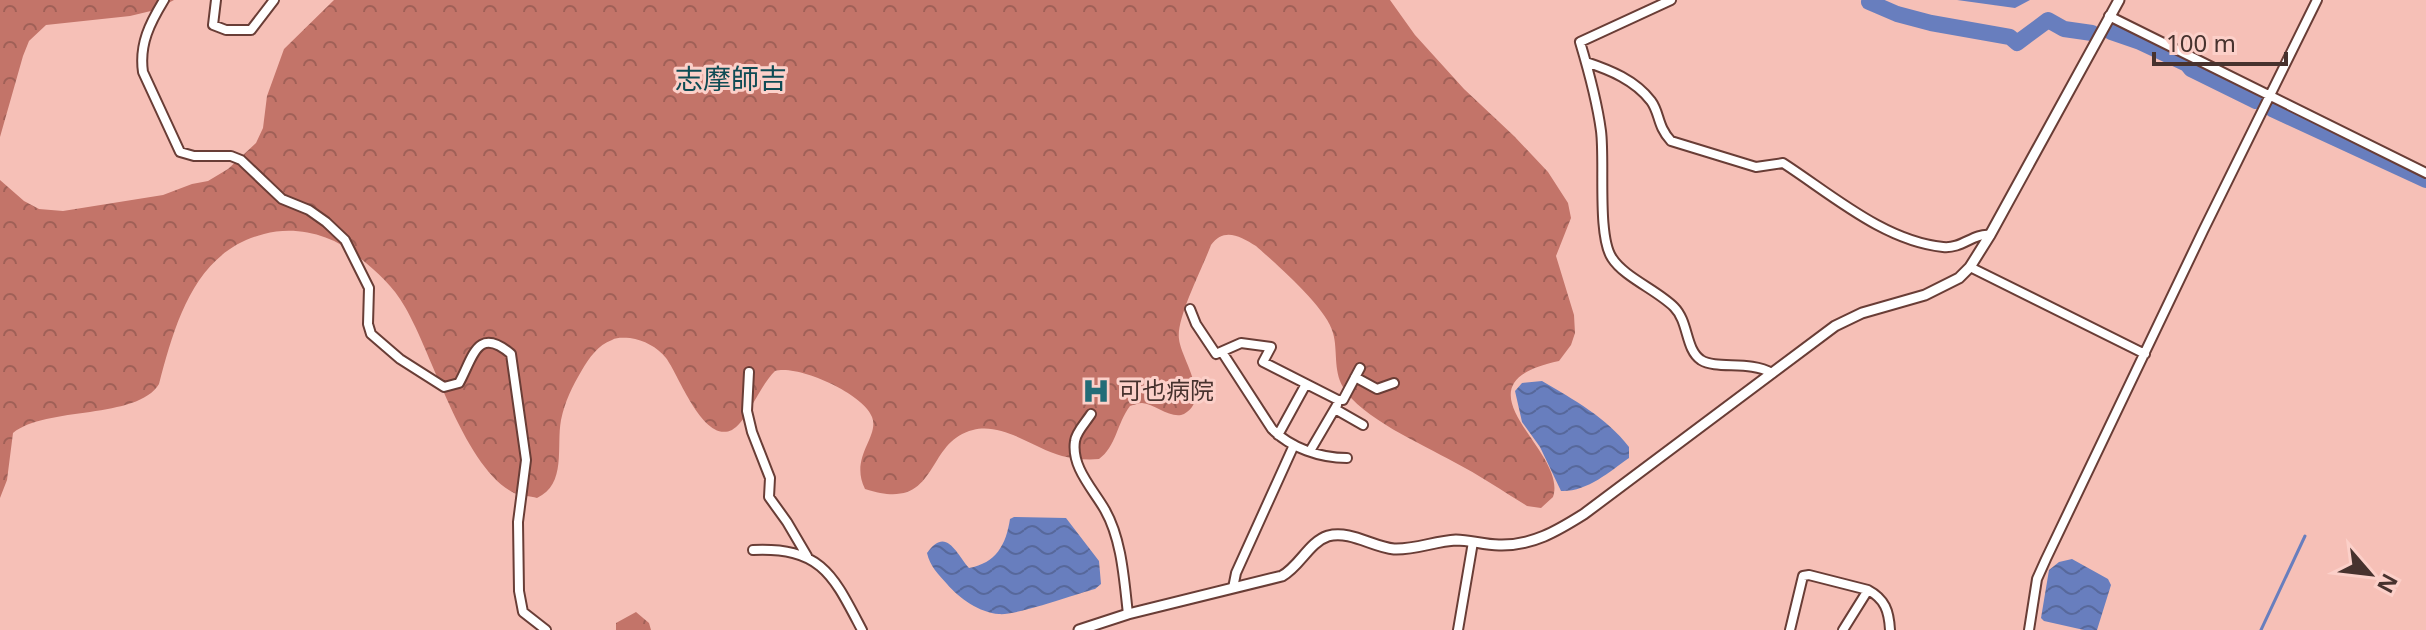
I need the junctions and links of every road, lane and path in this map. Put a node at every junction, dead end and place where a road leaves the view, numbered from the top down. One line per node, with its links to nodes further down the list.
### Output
1 (164, 0): 33 (street)
2 (216, 0): 3 (street)
3 (274, 0)
4 (1671, 0): 8 (street)
5 (2119, 0): 7 (street)
6 (2317, 0): 9 (street)
7 (2109, 16): 9 (street); 11 (street)
8 (1586, 62): 11 (street); 17 (street)
9 (2271, 96): 10 (street); 15 (street)
10 (2426, 173)
11 (1990, 235): 12 (street)
12 (1970, 267): 15 (street); 17 (street)
13 (1190, 309): 14 (street)
14 (1222, 352): 19 (street); 23 (street)
15 (2145, 354): 40 (street)
16 (749, 372): 29 (street)
17 (1772, 373): 27 (street)
18 (1394, 383): 20 (street)
19 (1306, 384): 20 (street); 23 (street)
20 (1336, 405): 22 (street); 25 (street)
21 (1091, 414): 32 (street)
22 (1363, 425)
23 (1278, 435): 24 (street)
24 (1294, 445): 25 (street); 30 (street)
25 (1310, 451): 26 (street)
26 (1347, 458)
27 (1473, 542): 30 (street); 36 (street)
28 (753, 550): 29 (street)
29 (807, 556): 34 (street)
30 (1233, 588): 32 (street)
31 (1868, 590): 37 (street); 38 (street); 39 (street)
32 (1128, 614): 35 (street)
33 (546, 630)
34 (862, 630)
35 (1079, 630)
36 (1458, 630)
37 (1790, 630)
38 (1843, 630)
39 (1890, 630)
40 (2029, 630)

